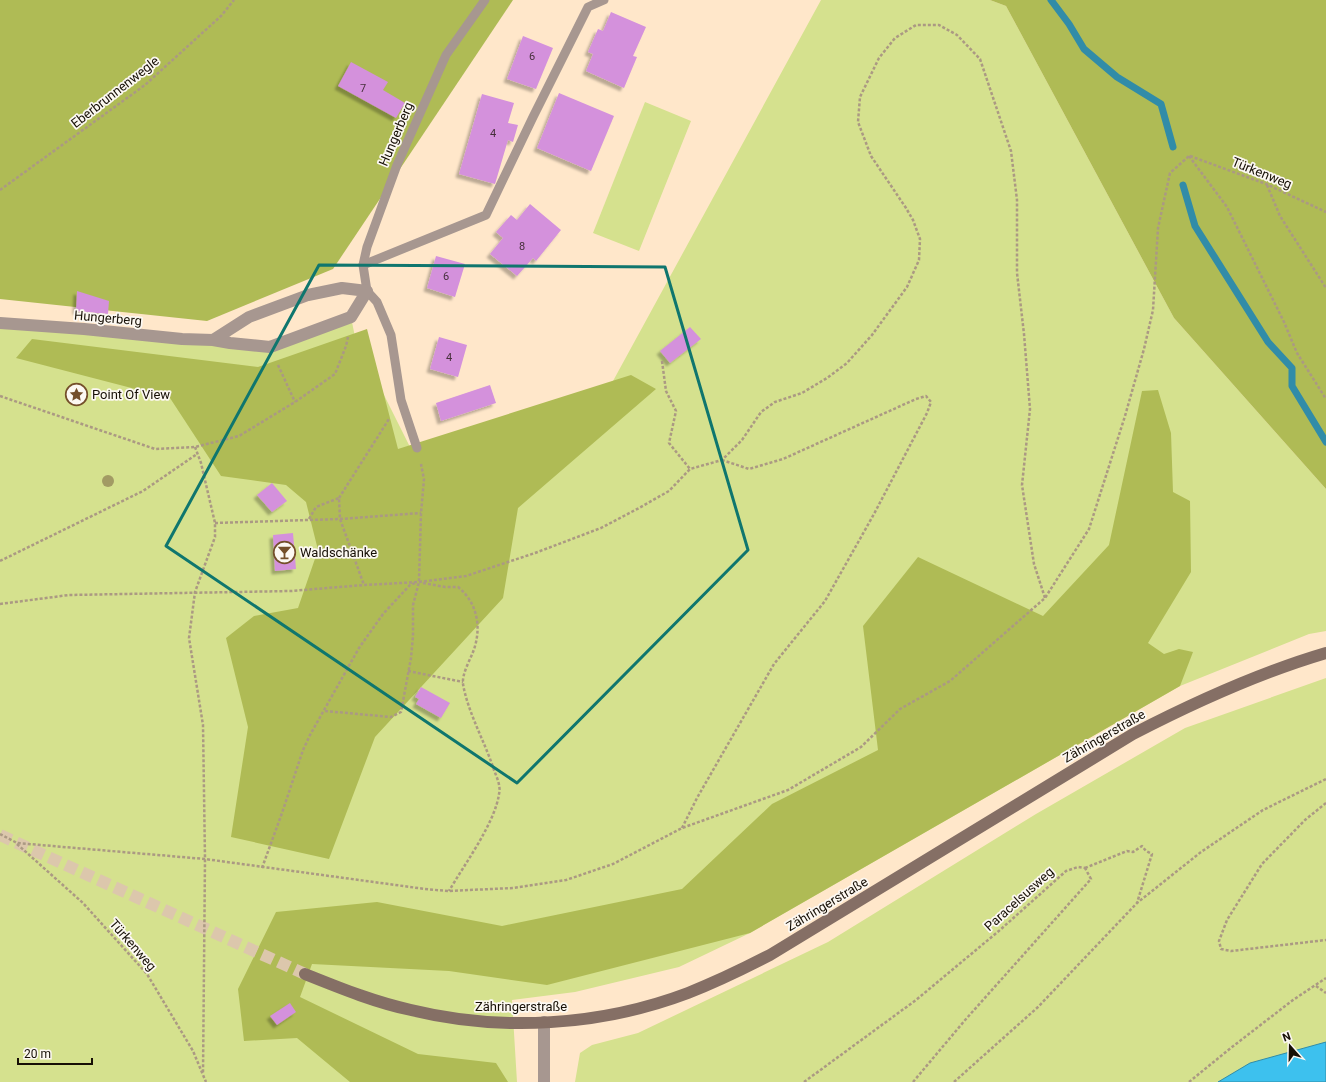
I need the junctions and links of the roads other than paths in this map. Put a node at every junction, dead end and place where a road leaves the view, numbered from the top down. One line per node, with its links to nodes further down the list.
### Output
1 (485, 0): 3 (lane, Hungerberg)
2 (604, 0): 3 (lane)
3 (363, 265): 4 (lane, Hungerberg)
4 (367, 291): 6 (street); 6 (street, Hungerberg); 7 (lane)
5 (0, 323): 6 (street, Hungerberg)
6 (213, 340)
7 (416, 448)
8 (1325, 654): 10 (main road, Zähringerstraße)
9 (305, 974): 10 (main road, Zähringerstraße)
10 (544, 1022): 11 (street)
11 (544, 1082)

